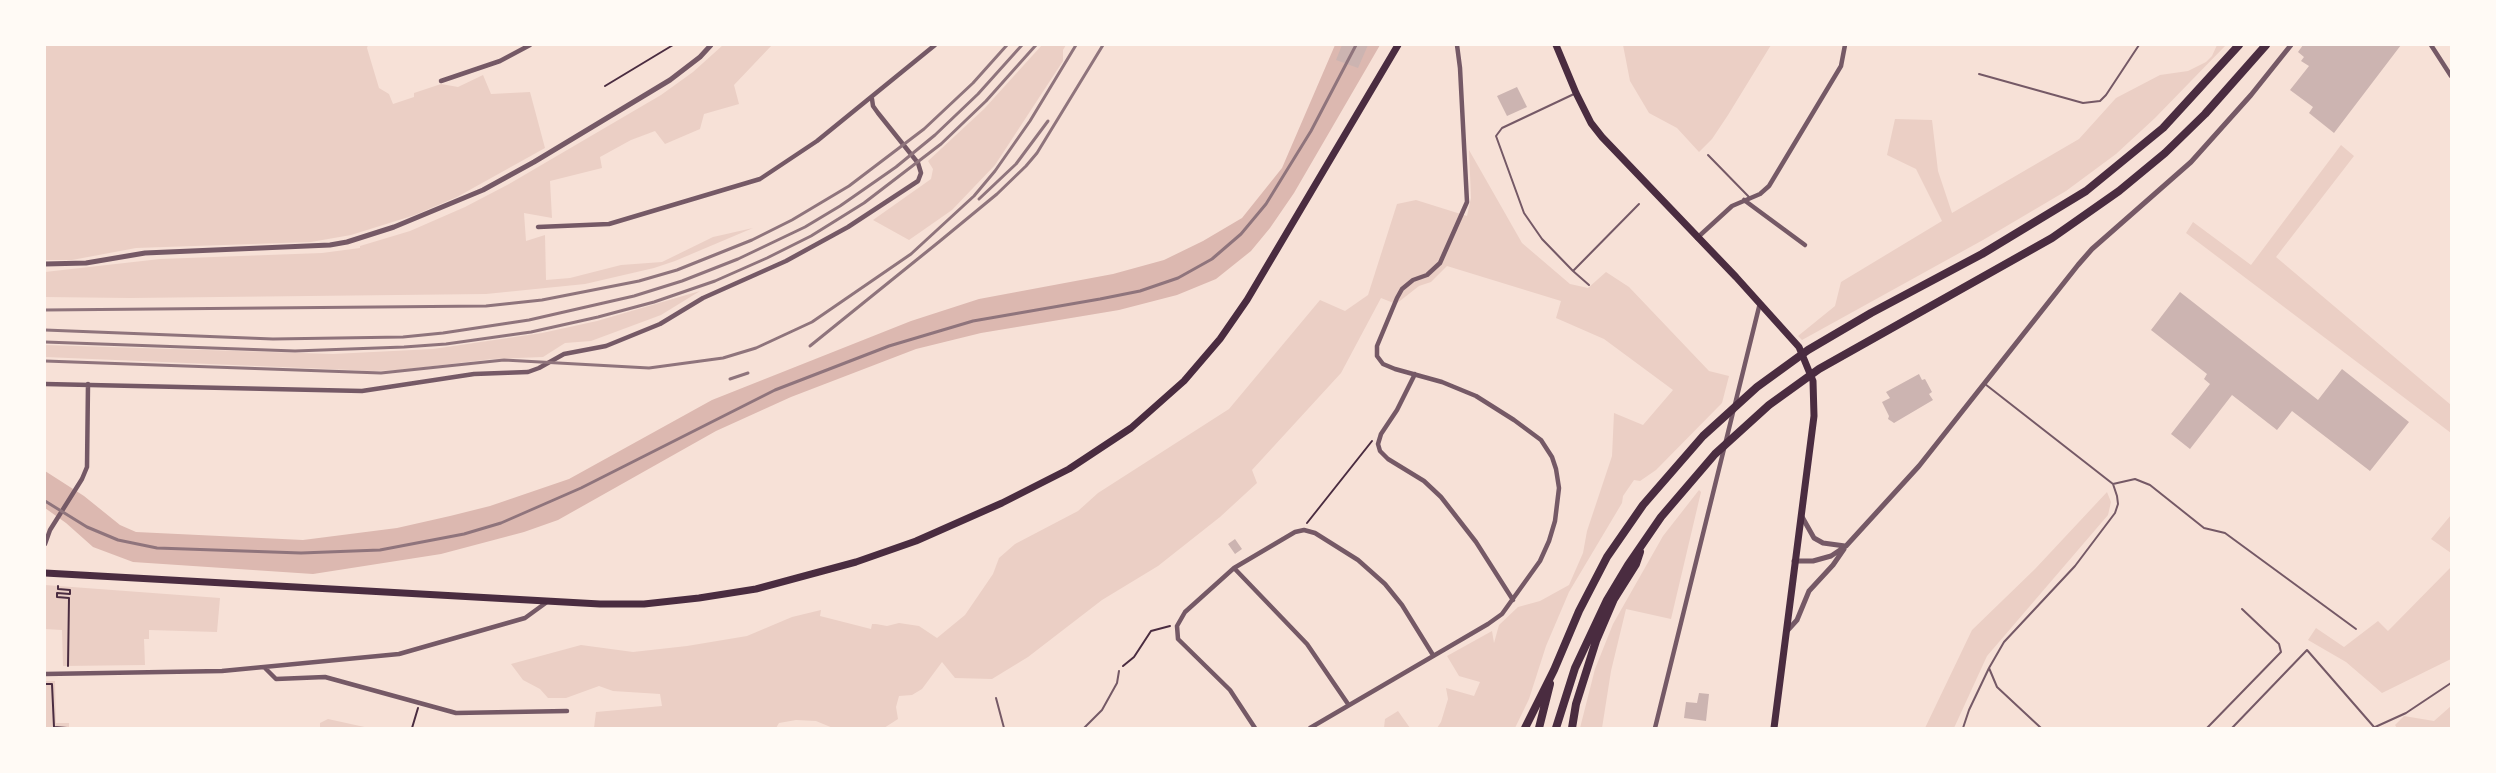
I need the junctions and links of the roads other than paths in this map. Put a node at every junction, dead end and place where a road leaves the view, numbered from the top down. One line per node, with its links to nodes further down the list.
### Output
1 (530, 45): 15 (street)
2 (712, 45): 25 (street)
3 (935, 45): 17 (street)
4 (1398, 45): 42 (main road)
5 (1457, 45): 29 (street)
6 (1556, 45): 16 (main road)
7 (1845, 45): 19 (street)
8 (2139, 45): 13 (lane)
9 (2239, 45): 49 (highway)
10 (2266, 45): 35 (highway)
11 (2291, 45): 32 (street)
12 (2431, 45): 14 (street)
13 (1979, 74)
14 (2451, 76)
15 (441, 81)
16 (1576, 93): 23 (main road); 26 (lane)
17 (872, 99): 22 (street); 31 (street)
18 (1708, 155): 19 (lane)
19 (1750, 198): 20 (street)
20 (1744, 200): 23 (street); 24 (street)
21 (1639, 204): 26 (lane)
22 (538, 227)
23 (1698, 238): 28 (main road)
24 (1805, 245)
25 (45, 264)
26 (1573, 271): 27 (lane)
27 (1589, 285)
28 (1760, 303): 34 (main road); 64 (street)
29 (1415, 374): 41 (street); 41 (street)
30 (45, 384): 31 (street)
31 (88, 384): 36 (street)
32 (1985, 384): 33 (lane); 37 (street)
33 (2113, 484): 44 (lane); 48 (lane)
34 (1801, 514): 37 (street); 38 (main road)
35 (1644, 541): 62 (highway); 63 (highway)
36 (45, 544)
37 (1846, 546): 38 (street); 45 (street)
38 (1794, 561): 45 (main road)
39 (1234, 568): 46 (street); 54 (street); 58 (street)
40 (45, 573): 42 (main road)
41 (1513, 600): 46 (street)
42 (548, 601): 47 (street)
43 (2242, 609): 68 (lane)
44 (2356, 629)
45 (1786, 633): 65 (main road)
46 (1433, 655): 54 (street)
47 (265, 668): 51 (street); 55 (street)
48 (1989, 668): 66 (lane); 67 (lane)
49 (1554, 670): 60 (highway); 61 (highway)
50 (1119, 671): 57 (lane)
51 (45, 674)
52 (2451, 683): 70 (lane)
53 (996, 698): 56 (lane)
54 (1348, 704): 59 (street)
55 (567, 712)
56 (1004, 728)
57 (1084, 728)
58 (1256, 728)
59 (1310, 728)
60 (1525, 728)
61 (1539, 728)
62 (1556, 728)
63 (1572, 728)
64 (1655, 728)
65 (1774, 728)
66 (1964, 728)
67 (2041, 728)
68 (2207, 728)
69 (2232, 728): 70 (lane)
70 (2374, 728)

